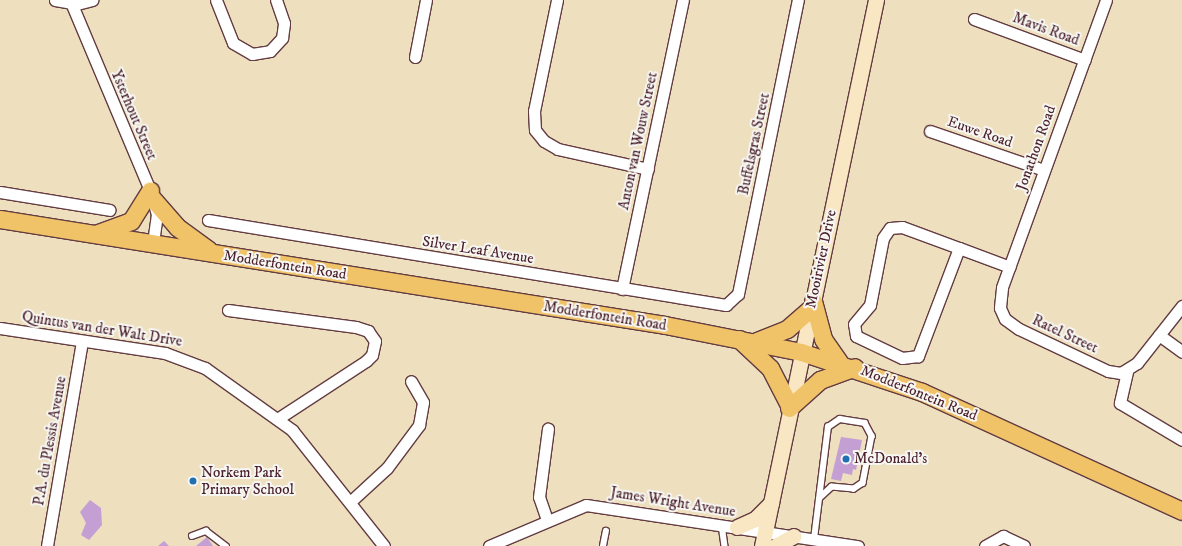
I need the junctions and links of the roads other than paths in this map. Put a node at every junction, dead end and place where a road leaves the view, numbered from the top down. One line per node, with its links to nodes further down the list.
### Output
1 (55, 0): 11 (street)
2 (92, 0): 11 (street)
3 (216, 0): 4 (street)
4 (276, 0)
5 (426, 0): 13 (street)
6 (557, 0): 16 (street)
7 (684, 0): 16 (street, Anton van Wouw Street)
8 (798, 0): 29 (street, Buffelsgras Street)
9 (876, 0): 30 (street, Mooirivier Drive)
10 (1106, 0): 14 (street, Jonathon Road)
11 (71, 1): 19 (street, Ysterhout Street)
12 (974, 19): 14 (street, Mavis Road)
13 (415, 57)
14 (1085, 60): 17 (street, Jonathon Road)
15 (930, 131): 17 (street, Euwe Road)
16 (648, 170): 28 (street, Anton van Wouw Street)
17 (1044, 170): 27 (street, Jonathon Road)
18 (0, 192): 20 (street)
19 (151, 194): 23 (main road); 24 (street, Ysterhout Street); 26 (main road)
20 (110, 210)
21 (0, 219): 23 (main road, Modderfontein Road)
22 (208, 220): 28 (street, Silver Leaf Avenue)
23 (94, 234): 24 (main road, Modderfontein Road)
24 (153, 244): 26 (main road, Modderfontein Road)
25 (959, 248): 25 (street); 27 (street)
26 (218, 255): 36 (main road, Modderfontein Road)
27 (1010, 267): 32 (street, Jonathon Road)
28 (622, 289): 29 (street, Silver Leaf Avenue)
29 (738, 294)
30 (812, 304): 38 (main road); 39 (street, Mooirivier Drive); 41 (main road)
31 (1182, 306): 35 (street)
32 (1000, 308): 42 (street, Ratel Street)
33 (228, 310): 45 (street)
34 (0, 328): 37 (street, Quintus van der Walt Drive)
35 (1159, 335): 40 (street); 42 (street)
36 (737, 338): 38 (main road, Modderfontein Road); 44 (main road)
37 (82, 341): 45 (street, Quintus van der Walt Drive); 61 (street, P.A. du Plessis Avenue)
38 (757, 341): 39 (main road, Modderfontein Road)
39 (801, 352): 41 (main road, Modderfontein Road); 44 (street, Mooirivier Drive)
40 (1182, 352)
41 (847, 365): 44 (main road); 51 (main road, Modderfontein Road)
42 (1127, 372): 47 (street)
43 (411, 381): 49 (street)
44 (789, 406): 50 (street, Mooirivier Drive)
45 (280, 418): 49 (street, Quintus van der Walt Drive)
46 (548, 429): 52 (street)
47 (1182, 440)
48 (820, 498): 48 (lane); 59 (lane)
49 (350, 502): 63 (street, Quintus van der Walt Drive)
50 (771, 503): 54 (street); 58 (street, Mooirivier Drive)
51 (1182, 511)
52 (547, 520): 53 (street, James Wright Avenue); 60 (street, James Wright Avenue)
53 (722, 525): 54 (street, James Wright Avenue); 66 (lane)
54 (740, 528): 58 (street, James Wright Avenue); 67 (street)
55 (606, 531): 65 (lane)
56 (192, 536): 62 (lane)
57 (794, 536): 58 (street); 59 (street)
58 (768, 537)
59 (814, 539): 68 (street)
60 (502, 543): 64 (street, James Wright Avenue)
61 (47, 546)
62 (226, 546)
63 (384, 546)
64 (490, 546)
65 (603, 546)
66 (725, 546)
67 (758, 546)
68 (858, 546)
69 (985, 546): 70 (street)
70 (1024, 546)

